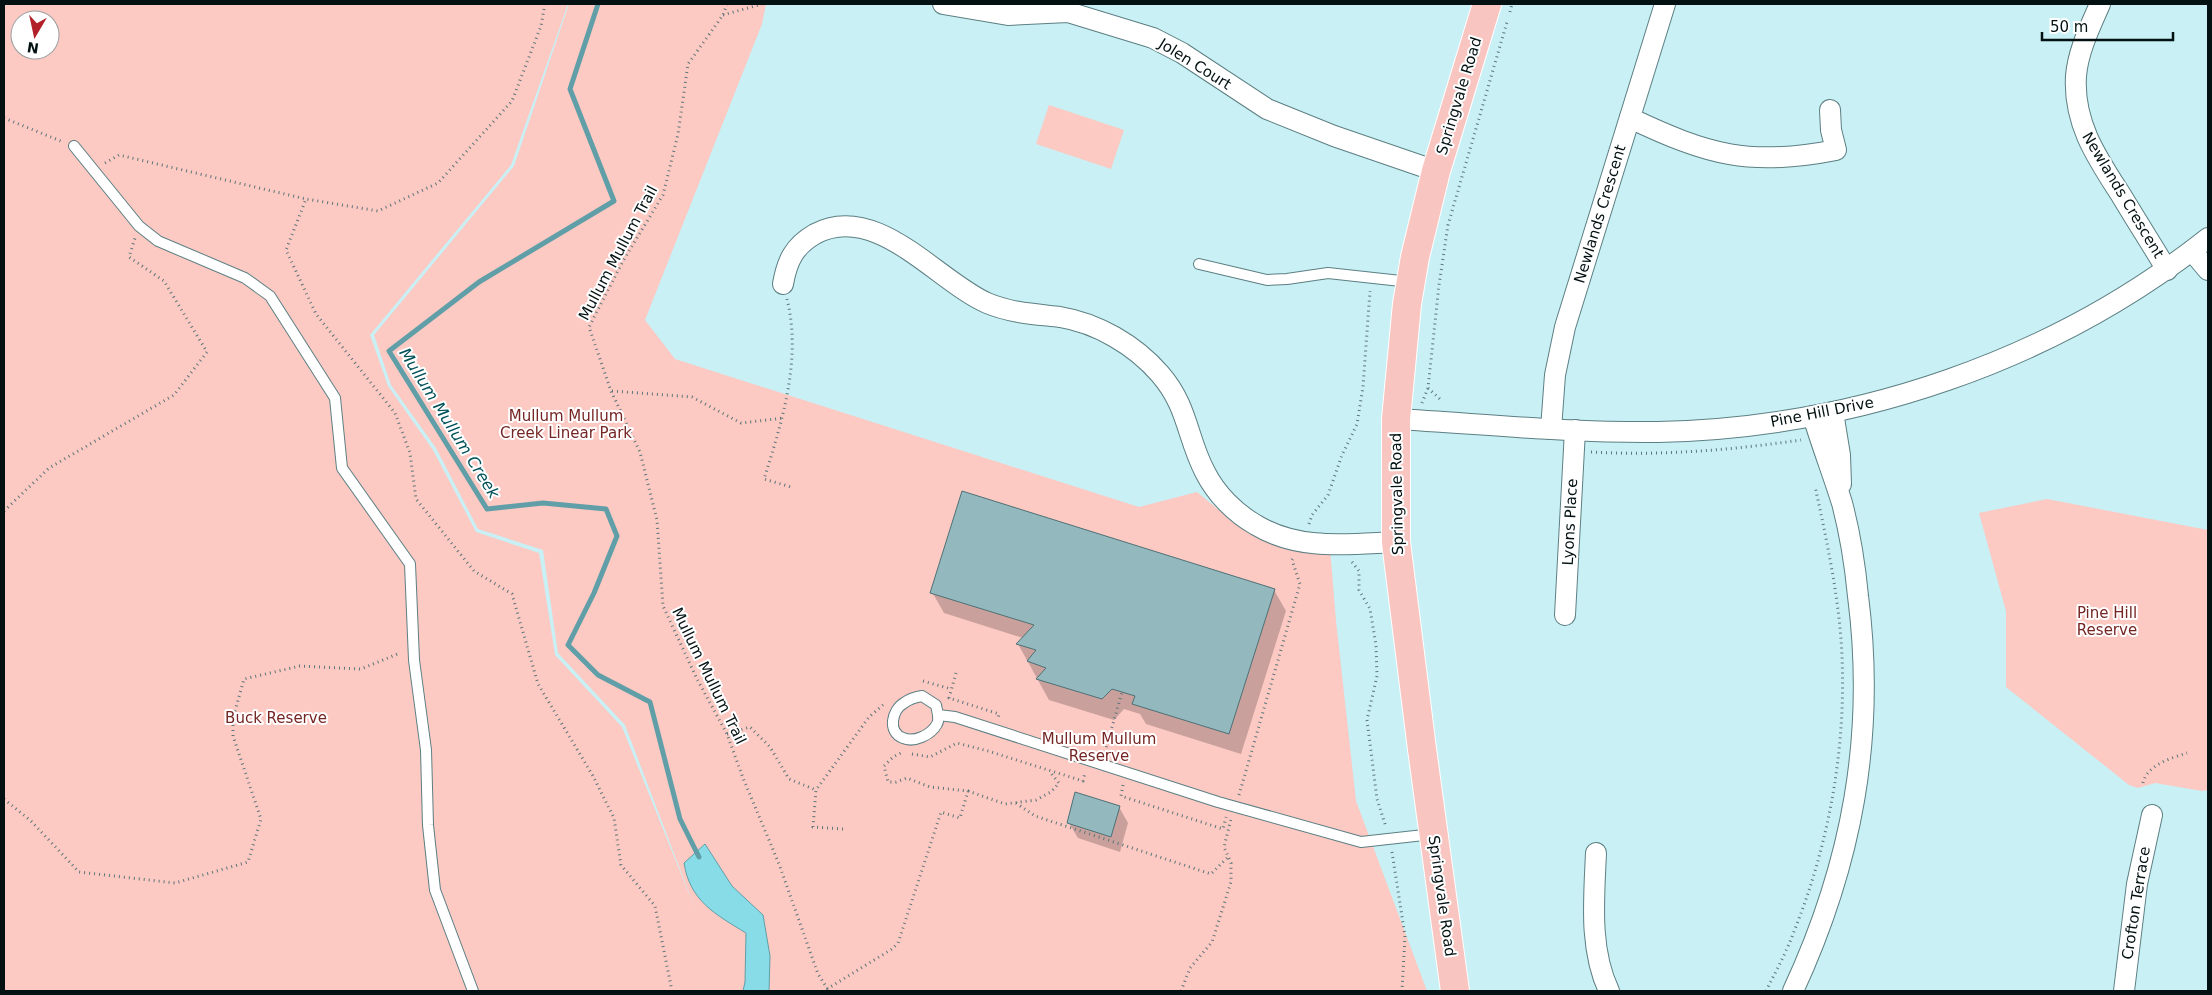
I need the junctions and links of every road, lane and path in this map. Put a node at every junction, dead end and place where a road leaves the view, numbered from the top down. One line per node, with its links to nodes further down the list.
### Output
1 (545, 4): 16 (path)
2 (727, 4): 9 (path, Mullum Mullum Trail)
3 (762, 4): 9 (path)
4 (943, 4): 15 (street, Jolen Court)
5 (1487, 4): 15 (main road, Springvale Road)
6 (1512, 4): 26 (path)
7 (1665, 4): 12 (street, Newlands Crescent)
8 (2100, 4): 21 (street, Newlands Crescent)
9 (723, 15): 27 (path, Mullum Mullum Trail)
10 (1830, 110): 12 (street)
11 (4, 118): 13 (path)
12 (1630, 118): 33 (street, Newlands Crescent)
13 (74, 146): 14 (lane)
14 (94, 170): 16 (path); 17 (lane)
15 (1436, 171): 24 (main road, Springvale Road)
16 (306, 199): 70 (path)
17 (139, 226): 40 (path); 45 (lane)
18 (2208, 238): 19 (street, Pine Hill Drive)
19 (2192, 251): 21 (street, Pine Hill Drive); 22 (street)
20 (1199, 264): 23 (lane)
21 (2167, 270): 29 (street, Pine Hill Drive)
22 (2208, 270)
23 (1370, 278): 24 (lane); 42 (path)
24 (1411, 282): 32 (main road, Springvale Road)
25 (784, 284): 31 (path); 42 (street)
26 (1428, 388): 28 (path); 32 (path)
27 (611, 391): 31 (path); 51 (path, Mullum Mullum Trail)
28 (1442, 401)
29 (1833, 412): 30 (street, Pine Hill Drive); 39 (street)
30 (1813, 416): 34 (street, Pine Hill Drive); 39 (street)
31 (784, 418): 38 (path)
32 (1406, 420): 33 (street, Pine Hill Drive); 41 (main road, Springvale Road)
33 (1551, 428): 34 (street, Pine Hill Drive)
34 (1575, 430): 36 (street, Lyons Place)
35 (1805, 440): 36 (path)
36 (1573, 451): 44 (street, Lyons Place)
37 (1814, 482): 75 (path)
38 (791, 487)
39 (1842, 503): 76 (street)
40 (4, 511)
41 (1396, 542): 42 (street); 64 (main road, Springvale Road)
42 (1302, 543): 61 (path)
43 (1348, 557): 65 (path)
44 (1565, 614)
45 (415, 653): 59 (path); 69 (lane)
46 (915, 682): 47 (path)
47 (951, 689)
48 (1122, 692): 53 (path)
49 (887, 701): 57 (path)
50 (938, 715): 50 (lane); 53 (lane)
51 (727, 734): 57 (path); 68 (path, Mullum Mullum Trail)
52 (2186, 753): 56 (path)
53 (1102, 765): 54 (path); 61 (lane)
54 (1049, 770): 58 (path); 60 (path)
55 (1124, 779): 67 (path)
56 (2143, 783)
57 (816, 790): 63 (path)
58 (968, 791): 60 (path); 68 (path)
59 (4, 799)
60 (1016, 803): 67 (path)
61 (1249, 810): 65 (lane)
62 (2152, 816): 77 (street, Crofton Terrace)
63 (843, 829)
64 (1434, 834): 65 (lane); 73 (main road, Springvale Road)
65 (1390, 839): 72 (path)
66 (1596, 853): 74 (street)
67 (1229, 856): 71 (path)
68 (828, 990)
69 (473, 991)
70 (672, 991)
71 (1181, 991)
72 (1402, 991)
73 (1455, 991)
74 (1609, 991)
75 (1766, 991)
76 (1793, 991)
77 (2124, 991)

